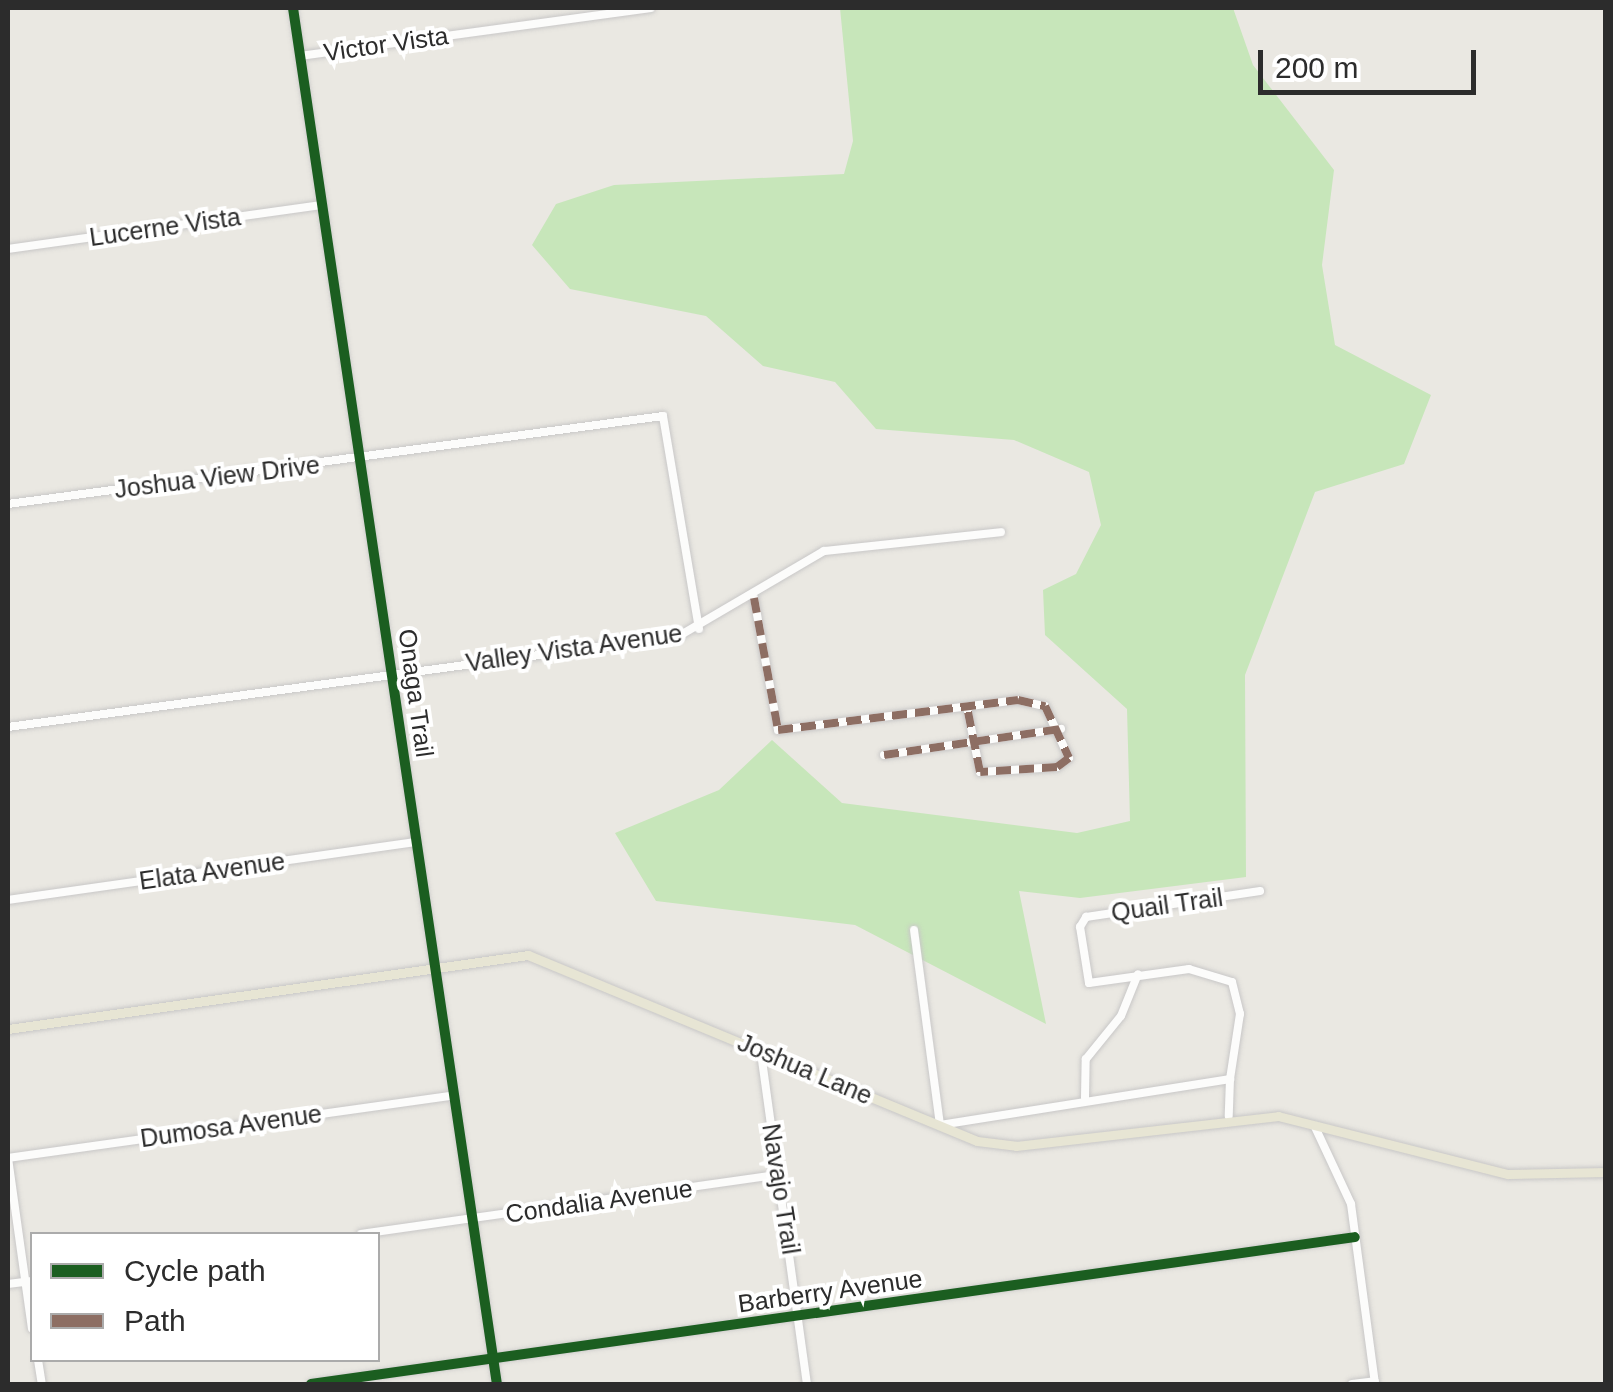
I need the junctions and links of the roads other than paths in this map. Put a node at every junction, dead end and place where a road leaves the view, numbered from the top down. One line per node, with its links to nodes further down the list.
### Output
1 (293, 8): 3 (street, Onaga Trail)
2 (651, 8): 3 (street, Victor Vista)
3 (300, 56): 4 (street, Onaga Trail)
4 (323, 205): 5 (street, Lucerne Vista); 6 (street, Onaga Trail)
5 (8, 249)
6 (360, 459): 7 (street, Joshua View Drive); 10 (street, Joshua View Drive); 11 (street, Onaga Trail)
7 (8, 504)
8 (1001, 532): 9 (street, Valley Vista Avenue)
9 (754, 598): 10 (street, Valley Vista Avenue); 12 (street)
10 (699, 629): 11 (street, Valley Vista Avenue)
11 (393, 674): 13 (street, Valley Vista Avenue); 17 (street, Onaga Trail)
12 (967, 707): 14 (street); 15 (street)
13 (8, 726)
14 (1061, 729): 15 (street); 15 (street)
15 (973, 740): 16 (street)
16 (884, 755)
17 (417, 842): 19 (street, Elata Avenue); 21 (street, Onaga Trail)
18 (1260, 892): 22 (street, Quail Trail)
19 (8, 900)
20 (914, 930): 29 (street)
21 (434, 968): 23 (main road, Joshua Lane); 24 (main road, Joshua Lane); 26 (street, Onaga Trail)
22 (1138, 974): 25 (street, Quail Trail); 27 (street)
23 (8, 1029)
24 (760, 1054): 29 (main road, Joshua Lane); 33 (street, Navajo Trail)
25 (1230, 1078): 27 (street); 28 (street)
26 (455, 1095): 31 (street, Dumosa Avenue); 34 (street, Onaga Trail)
27 (1084, 1098): 29 (street)
28 (1228, 1116): 29 (main road, Joshua Lane); 30 (main road, Joshua Lane)
29 (940, 1125)
30 (1315, 1127): 32 (main road, Joshua Lane); 36 (street)
31 (8, 1158): 37 (street)
32 (1606, 1172)
33 (778, 1175): 34 (street, Condalia Avenue); 39 (street, Navajo Trail)
34 (473, 1219): 35 (street, Condalia Avenue); 40 (street, Onaga Trail)
35 (376, 1232)
36 (1355, 1237): 39 (street, Barberry Avenue); 41 (street)
37 (29, 1281): 38 (street)
38 (8, 1284)
39 (797, 1316): 40 (street, Barberry Avenue); 44 (street, Navajo Trail)
40 (493, 1359): 42 (street, Barberry Avenue); 43 (street, Onaga Trail)
41 (1375, 1383): 45 (street)
42 (312, 1384)
43 (497, 1384)
44 (807, 1384)
45 (1352, 1384)

